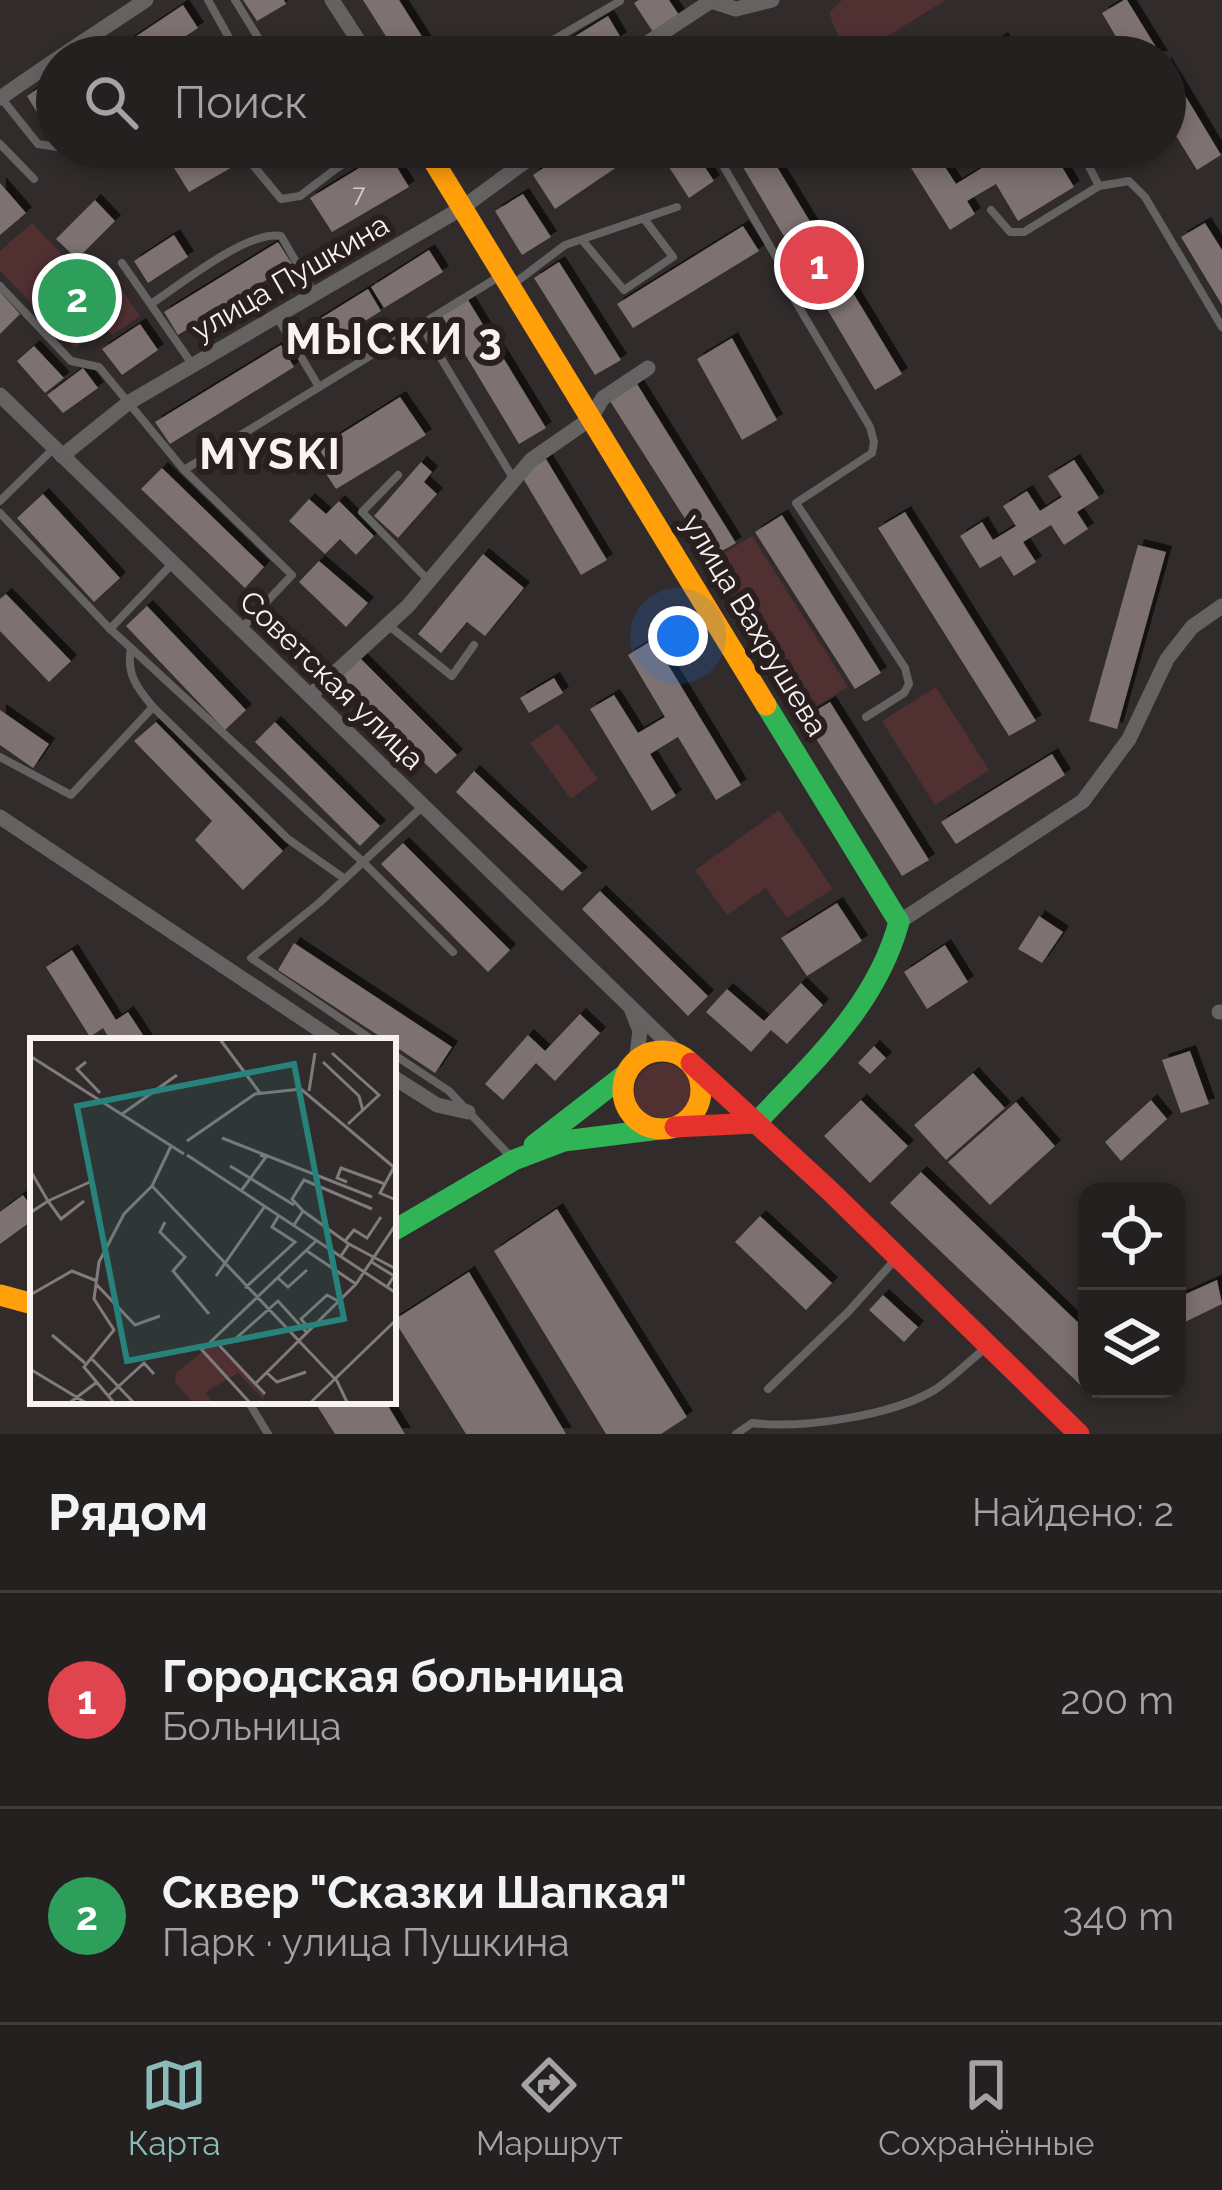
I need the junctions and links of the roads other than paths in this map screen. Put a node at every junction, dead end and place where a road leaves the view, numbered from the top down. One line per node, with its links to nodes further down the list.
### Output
1 (146, 0): 8 (street)
2 (208, 0): 9 (lane)
3 (235, 0): 10 (lane)
4 (332, 0): 11 (street)
5 (772, 0): 7 (street)
6 (620, 1): 12 (lane)
7 (711, 1): 13 (street)
8 (92, 36)
9 (228, 36)
10 (257, 36)
11 (355, 36)
12 (560, 36)
13 (658, 36)
14 (36, 74): 15 (street)
15 (1, 98): 16 (lane)
16 (36, 142)
17 (1, 146): 24 (lane)
18 (255, 168): 19 (lane)
19 (337, 168)
20 (438, 168): 27 (main road, улица Вахрушева)
21 (516, 168): 27 (street, улица Пушкина)
22 (725, 168): 61 (lane)
23 (1090, 168): 25 (lane)
24 (34, 179)
25 (1100, 186): 28 (lane); 38 (lane)
26 (677, 207): 29 (lane)
27 (462, 208): 32 (main road, улица Вахрушева); 34 (street, улица Пушкина)
28 (991, 210)
29 (645, 220): 30 (lane); 30 (lane)
30 (583, 240): 32 (lane)
31 (122, 263): 35 (lane)
32 (505, 281): 37 (lane); 44 (main road, улица Вахрушева)
33 (0, 286): 43 (lane)
34 (315, 294): 35 (lane); 36 (street, улица Пушкина)
35 (151, 304): 39 (lane)
36 (277, 316): 39 (street, улица Пушкина); 41 (lane)
37 (422, 325): 41 (lane); 48 (lane)
38 (1222, 327)
39 (193, 365): 43 (street, улица Пушкина)
40 (647, 368): 44 (street)
41 (319, 387): 46 (lane)
42 (0, 395): 45 (street, Советская улица)
43 (128, 403): 45 (street, улица Пушкина); 46 (lane)
44 (590, 418): 48 (street); 67 (main road, улица Вахрушева)
45 (58, 452): 49 (lane); 51 (street, Советская улица)
46 (184, 470): 56 (lane)
47 (398, 475): 52 (lane)
48 (514, 480): 52 (street)
49 (0, 501)
50 (0, 513): 55 (lane)
51 (172, 564): 55 (lane); 56 (street, Советская улица)
52 (430, 582): 54 (street)
53 (1222, 606): 67 (street)
54 (386, 625): 57 (lane); 59 (street)
55 (110, 629): 58 (lane)
56 (241, 629): 59 (street, Советская улица)
57 (474, 646)
58 (131, 648): 60 (lane); 65 (lane)
59 (311, 695): 63 (street, Советская улица)
60 (153, 706): 62 (lane); 66 (lane)
61 (866, 717)
62 (0, 757)
63 (424, 805): 65 (lane); 69 (street, Советская улица)
64 (0, 817): 70 (street)
65 (363, 862): 66 (lane); 68 (lane)
66 (345, 879): 71 (lane)
67 (899, 922): 77 (main road)
68 (453, 952)
69 (628, 1003): 73 (street, Советская улица); 74 (street)
70 (332, 1038)
71 (370, 1038)
72 (396, 1056): 76 (lane)
73 (685, 1059): 74 (main road); 77 (main road); 78 (main road)
74 (631, 1067): 78 (main road); 79 (main road)
75 (396, 1079): 76 (street)
76 (468, 1112): 79 (lane)
77 (756, 1123): 78 (main road); 81 (main road)
78 (668, 1128): 79 (main road)
79 (514, 1160): 80 (main road)
80 (396, 1229)
81 (897, 1258): 84 (main road); 85 (lane)
82 (0, 1295): 83 (main road)
83 (30, 1303)
84 (988, 1346): 87 (lane); 90 (main road)
85 (768, 1389)
86 (250, 1404): 88 (lane)
87 (774, 1430): 89 (lane)
88 (268, 1434)
89 (736, 1434)
90 (1079, 1434)

